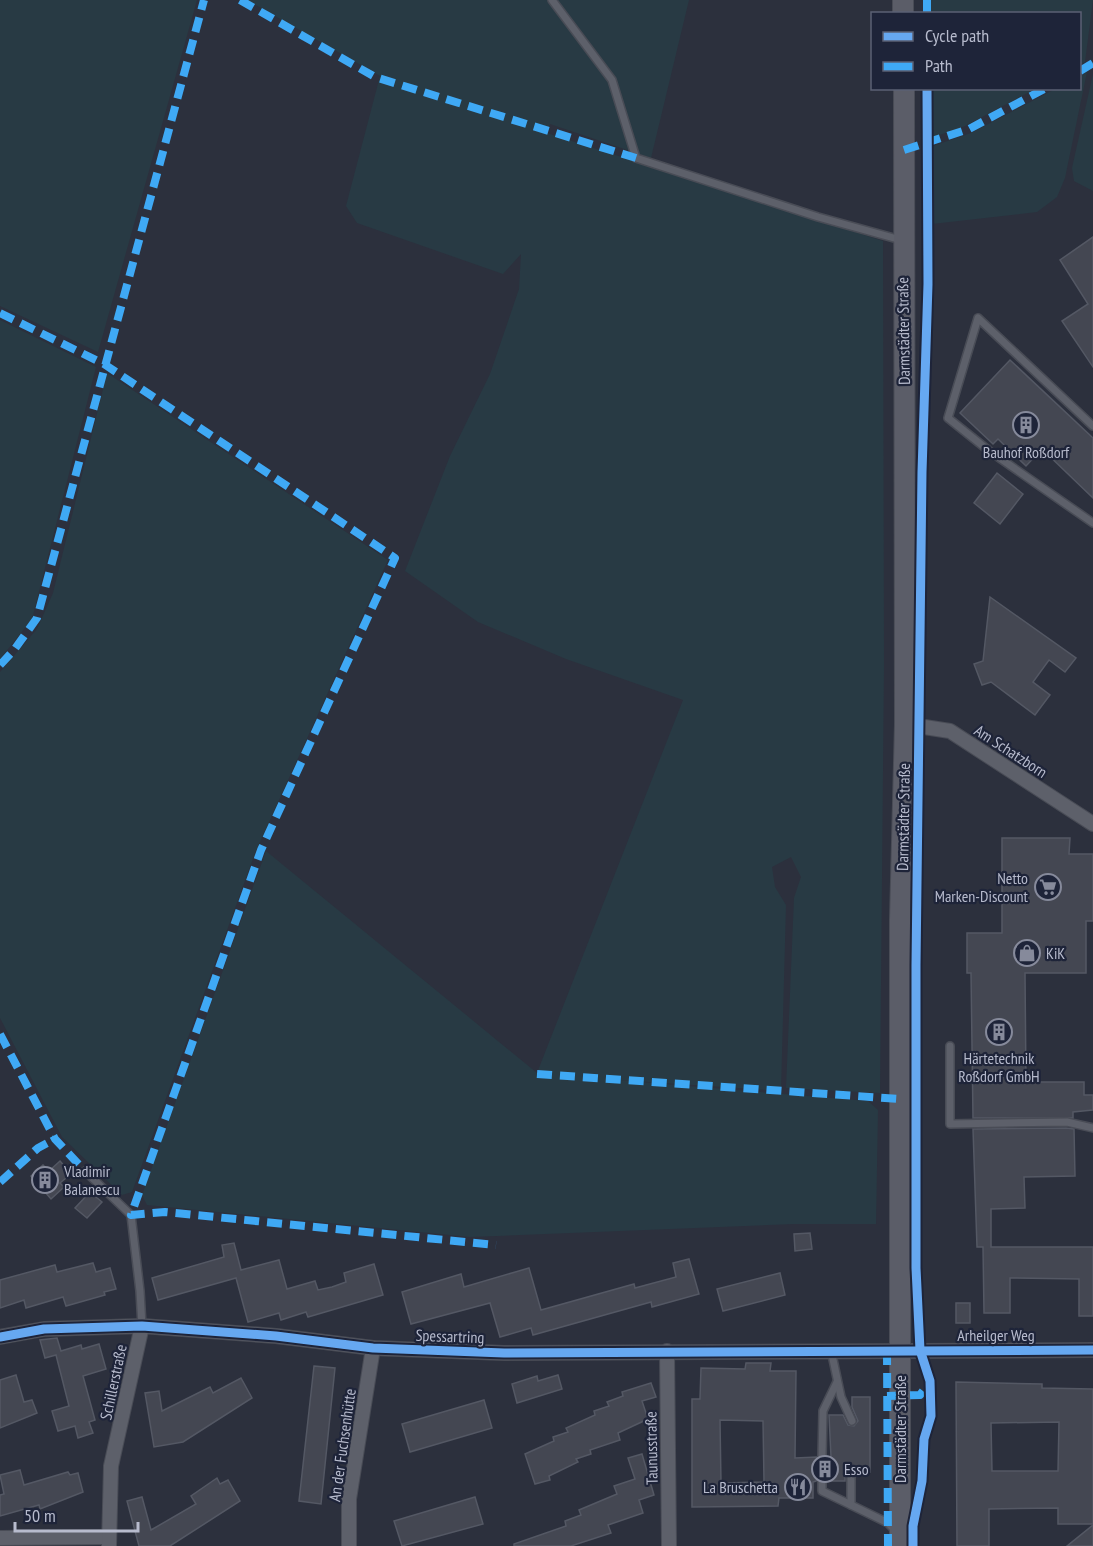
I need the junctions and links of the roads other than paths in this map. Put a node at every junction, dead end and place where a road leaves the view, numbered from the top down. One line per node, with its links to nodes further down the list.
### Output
1 (552, 0): 3 (lane)
2 (904, 90): 3 (main road, Darmstädter Straße)
3 (903, 241): 6 (main road, Darmstädter Straße)
4 (1093, 426): 5 (lane)
5 (1093, 523)
6 (905, 724): 7 (street, Am Schatzborn); 16 (main road, Darmstädter Straße)
7 (1093, 824)
8 (950, 1046): 9 (lane)
9 (1093, 1128)
10 (86, 1171): 11 (lane, Schillerstraße)
11 (142, 1326): 12 (street, Spessartring); 13 (street, Spessartring); 25 (street, Schillerstraße)
12 (0, 1337)
13 (373, 1348): 14 (street, Spessartring); 27 (street, An der Fuchsenhütte)
14 (667, 1350): 15 (street, Spessartring); 28 (street, Taunusstraße)
15 (831, 1350): 16 (street, Spessartring); 18 (lane)
16 (900, 1350): 17 (street, Arheilger Weg); 26 (main road, Darmstädter Straße)
17 (1093, 1350)
18 (837, 1382): 19 (lane); 20 (lane)
19 (852, 1421)
20 (822, 1456)
21 (851, 1472): 23 (lane)
22 (822, 1481): 23 (lane)
23 (851, 1505): 26 (lane)
24 (0, 1538): 25 (street)
25 (109, 1541)
26 (900, 1541)
27 (349, 1546)
28 (669, 1546)

